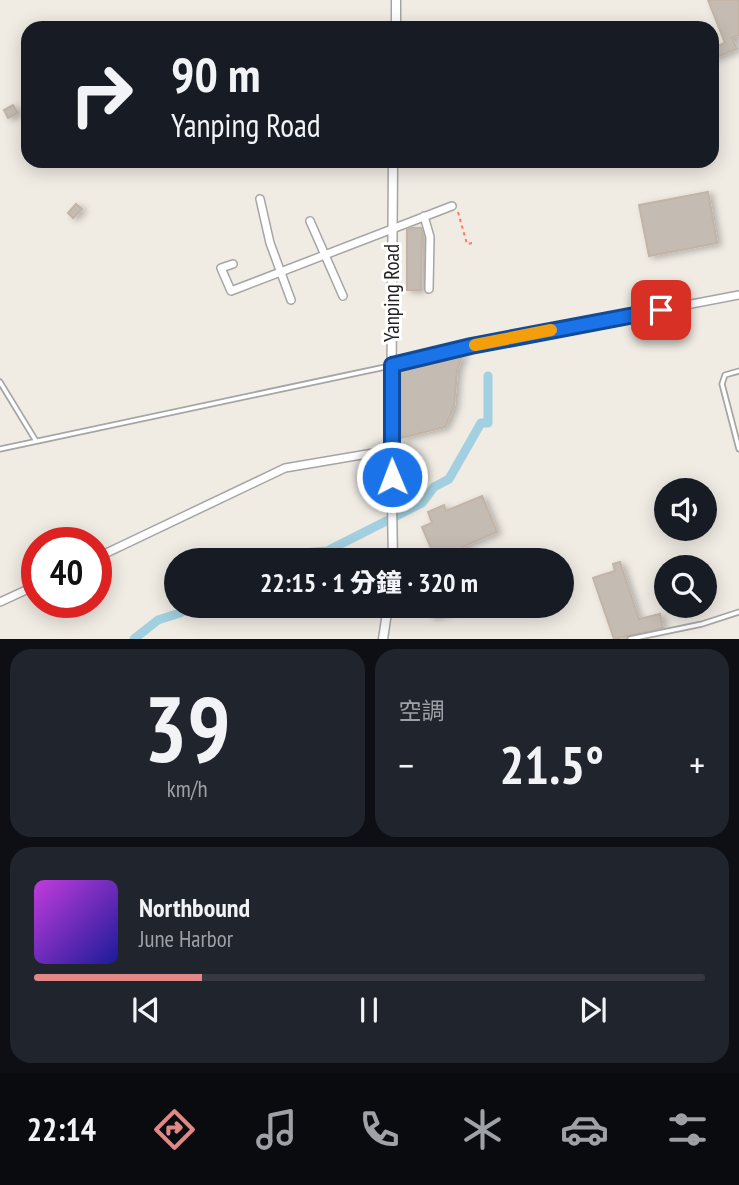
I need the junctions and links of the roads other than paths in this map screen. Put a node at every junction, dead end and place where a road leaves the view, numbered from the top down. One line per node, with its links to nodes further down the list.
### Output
1 (396, 0): 2 (street)
2 (396, 21)
3 (393, 168): 8 (street, Yanping Road)
4 (260, 199): 11 (street)
5 (454, 205): 6 (street)
6 (424, 216): 8 (street); 12 (street)
7 (310, 221): 9 (street)
8 (392, 228): 9 (street); 16 (street, Yanping Road)
9 (324, 255): 11 (street); 14 (street)
10 (233, 264): 11 (street)
11 (281, 272): 15 (street)
12 (429, 289)
13 (739, 295): 16 (street, Yanping Road)
14 (343, 296)
15 (291, 300)
16 (392, 365): 19 (lane); 22 (street)
17 (739, 371): 21 (lane)
18 (0, 382): 19 (lane)
19 (36, 441): 20 (lane)
20 (0, 449)
21 (739, 449)
22 (391, 450): 23 (street); 24 (street)
23 (393, 548)
24 (112, 550)
25 (21, 592): 26 (street)
26 (0, 602)
27 (739, 612): 30 (lane)
28 (386, 618): 29 (street)
29 (383, 639)
30 (630, 639)

